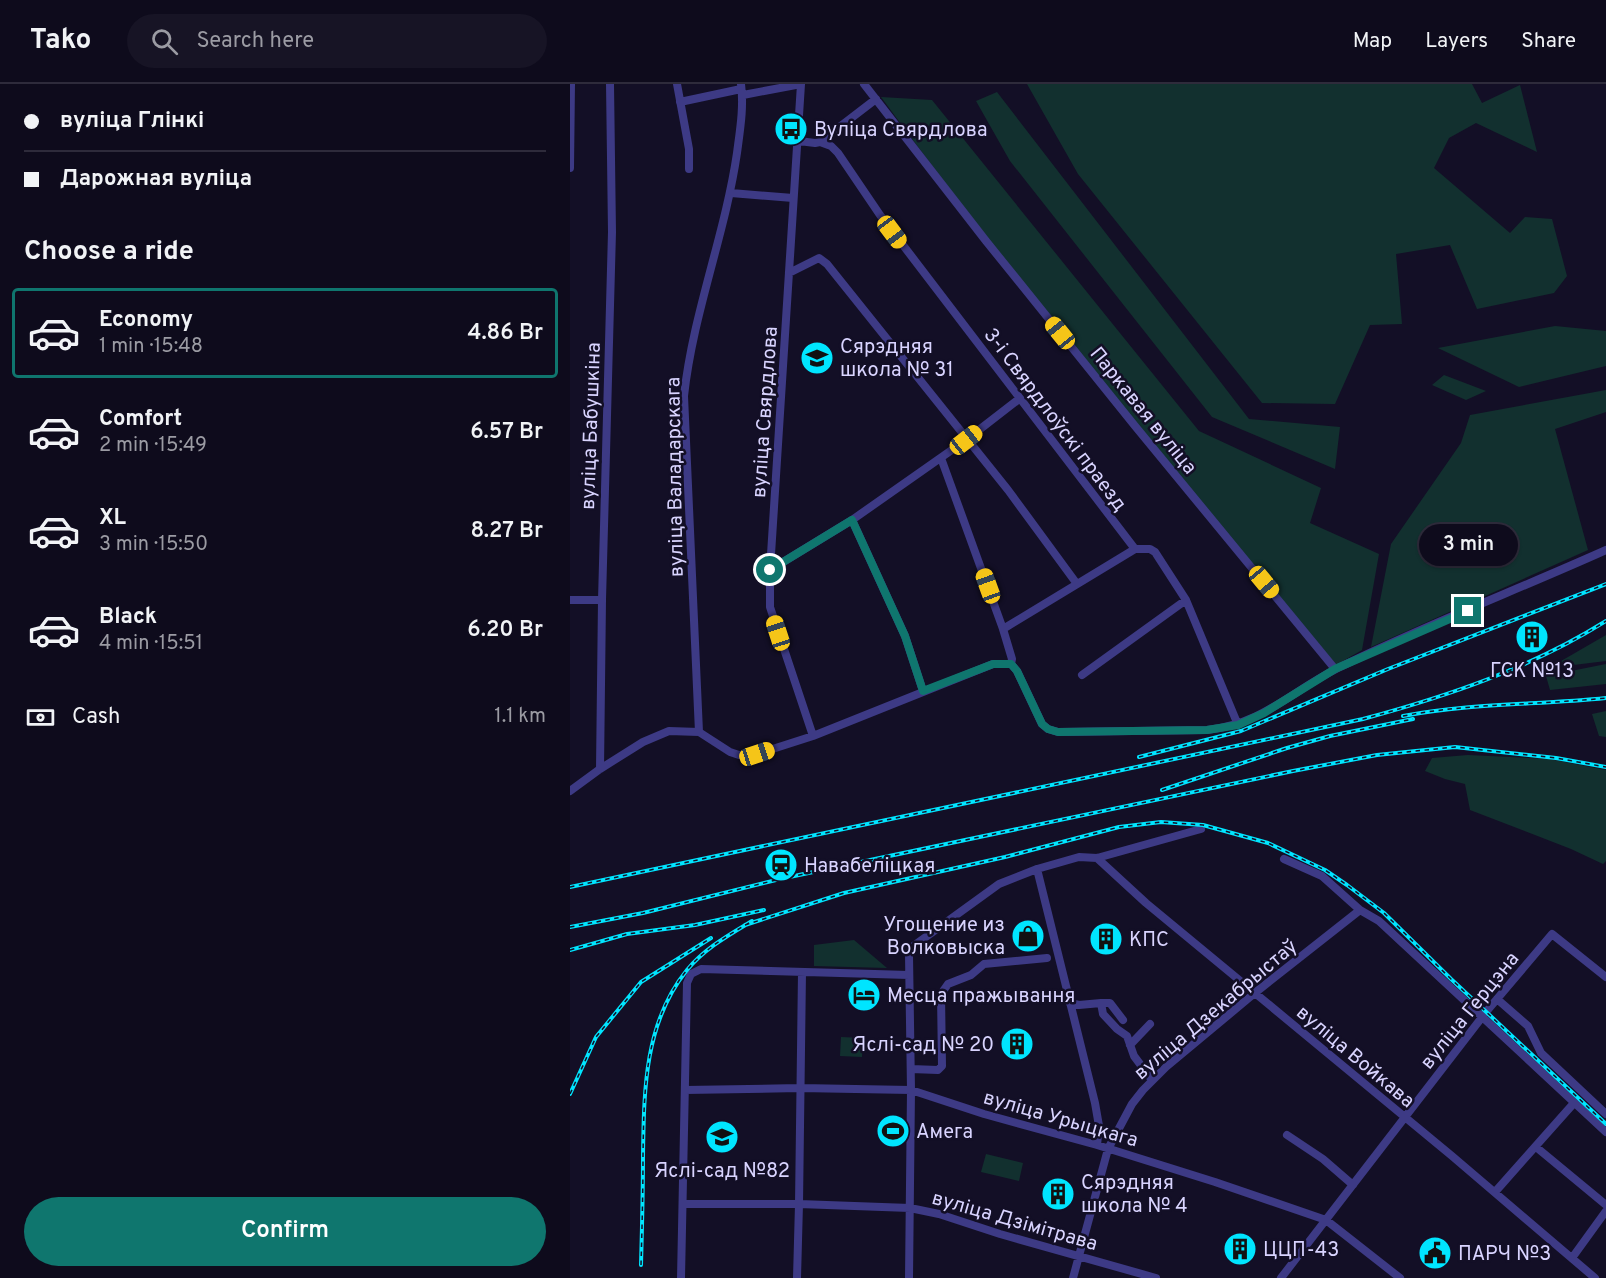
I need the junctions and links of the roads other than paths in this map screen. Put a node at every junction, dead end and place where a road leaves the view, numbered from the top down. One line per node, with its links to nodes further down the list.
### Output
1 (571, 84): 11 (street)
2 (610, 84): 25 (street, вуліца Бабушкіна)
3 (677, 84): 8 (street)
4 (801, 84): 6 (street); 9 (street, вуліца Свярдлова)
5 (864, 84): 7 (street, Паркавая вуліца)
6 (742, 89): 8 (street); 13 (street, вуліца Валадарскага)
7 (876, 99): 10 (street); 29 (street, Паркавая вуліца)
8 (680, 102): 12 (street)
9 (799, 141): 10 (street); 14 (street, вуліца Свярдлова)
10 (820, 142): 16 (street, 3-і Свярдлоўскі праезд)
11 (570, 168)
12 (688, 169)
13 (731, 194): 14 (street); 33 (street, вуліца Валадарскага)
14 (793, 198): 15 (street, вуліца Свярдлова)
15 (789, 273): 17 (street); 22 (street, вуліца Свярдлова)
16 (1019, 399): 17 (street); 20 (street, 3-і Свярдлоўскі праезд)
17 (966, 440): 18 (street); 23 (street)
18 (941, 458): 19 (street); 27 (street)
19 (852, 520): 22 (street); 31 (street)
20 (1134, 549): 23 (street); 26 (street)
21 (1606, 550): 29 (street)
22 (770, 570): 34 (street, вуліца Свярдлова)
23 (1077, 584): 27 (street)
24 (570, 600): 25 (street)
25 (602, 600): 35 (street, вуліца Бабушкіна)
26 (1186, 600): 30 (street); 32 (street)
27 (1003, 629): 28 (street)
28 (1011, 664): 31 (street); 32 (street)
29 (1335, 669): 32 (street)
30 (1082, 675)
31 (923, 691): 34 (street)
32 (1238, 725)
33 (699, 732): 34 (street); 35 (street)
34 (813, 736)
35 (600, 769): 36 (street)
36 (570, 791)
37 (1201, 829): 38 (street)
38 (1097, 858): 40 (street); 46 (street, вуліца Войкава)
39 (1284, 859): 41 (street)
40 (1037, 869): 44 (street); 48 (street)
41 (1360, 910): 46 (street, вуліца Дзекабрыстаў); 50 (street)
42 (1047, 958): 54 (street)
43 (802, 972): 44 (street); 56 (street); 57 (street)
44 (909, 975): 54 (street)
45 (1606, 977): 47 (street, вуліца Герцэна)
46 (1256, 992): 55 (street, вуліца Дзекабрыстаў); 61 (street, вуліца Войкава)
47 (1497, 999): 50 (street, вуліца Герцэна); 60 (street)
48 (1070, 1003): 49 (street); 64 (street)
49 (1101, 1003): 51 (street); 53 (street)
50 (1482, 1017): 59 (street); 61 (street, вуліца Герцэна)
51 (1123, 1020)
52 (1150, 1024): 53 (street)
53 (1130, 1046): 55 (street)
54 (911, 1070): 58 (street)
55 (1152, 1080): 66 (street, вуліца Дзекабрыстаў)
56 (800, 1088): 57 (street, вуліца Урыцкага); 58 (street, вуліца Урыцкага); 70 (street)
57 (686, 1090): 69 (street)
58 (911, 1090): 64 (street, вуліца Урыцкага); 72 (street)
59 (1574, 1103): 62 (street); 65 (street)
60 (1606, 1114)
61 (1405, 1118): 67 (street, вуліца Герцэна); 68 (street, вуліца Войкава)
62 (1606, 1132)
63 (1287, 1135): 67 (street)
64 (1097, 1145): 66 (street, вуліца Урыцкага)
65 (1536, 1147): 68 (street); 71 (street)
66 (1108, 1149): 74 (street, вуліца Урыцкага); 75 (street, вуліца Дзекабрыстаў)
67 (1353, 1185): 74 (street, вуліца Герцэна)
68 (1495, 1192): 76 (street, вуліца Войкава)
69 (683, 1204): 70 (street, вуліца Дзімітрава); 77 (street)
70 (799, 1204): 72 (street, вуліца Дзімітрава); 78 (street)
71 (1606, 1205)
72 (910, 1208): 75 (street, вуліца Дзімітрава); 79 (street)
73 (1606, 1211): 76 (street)
74 (1326, 1220): 82 (street, вуліца Герцэна); 83 (street, вуліца Урыцкага)
75 (1080, 1255): 80 (street, вуліца Дзекабрыстаў); 81 (street, вуліца Дзімітрава)
76 (1572, 1258): 84 (street, вуліца Войкава)
77 (681, 1278)
78 (796, 1278)
79 (909, 1278)
80 (1073, 1278)
81 (1156, 1278)
82 (1281, 1278)
83 (1400, 1278)
84 (1595, 1278)

